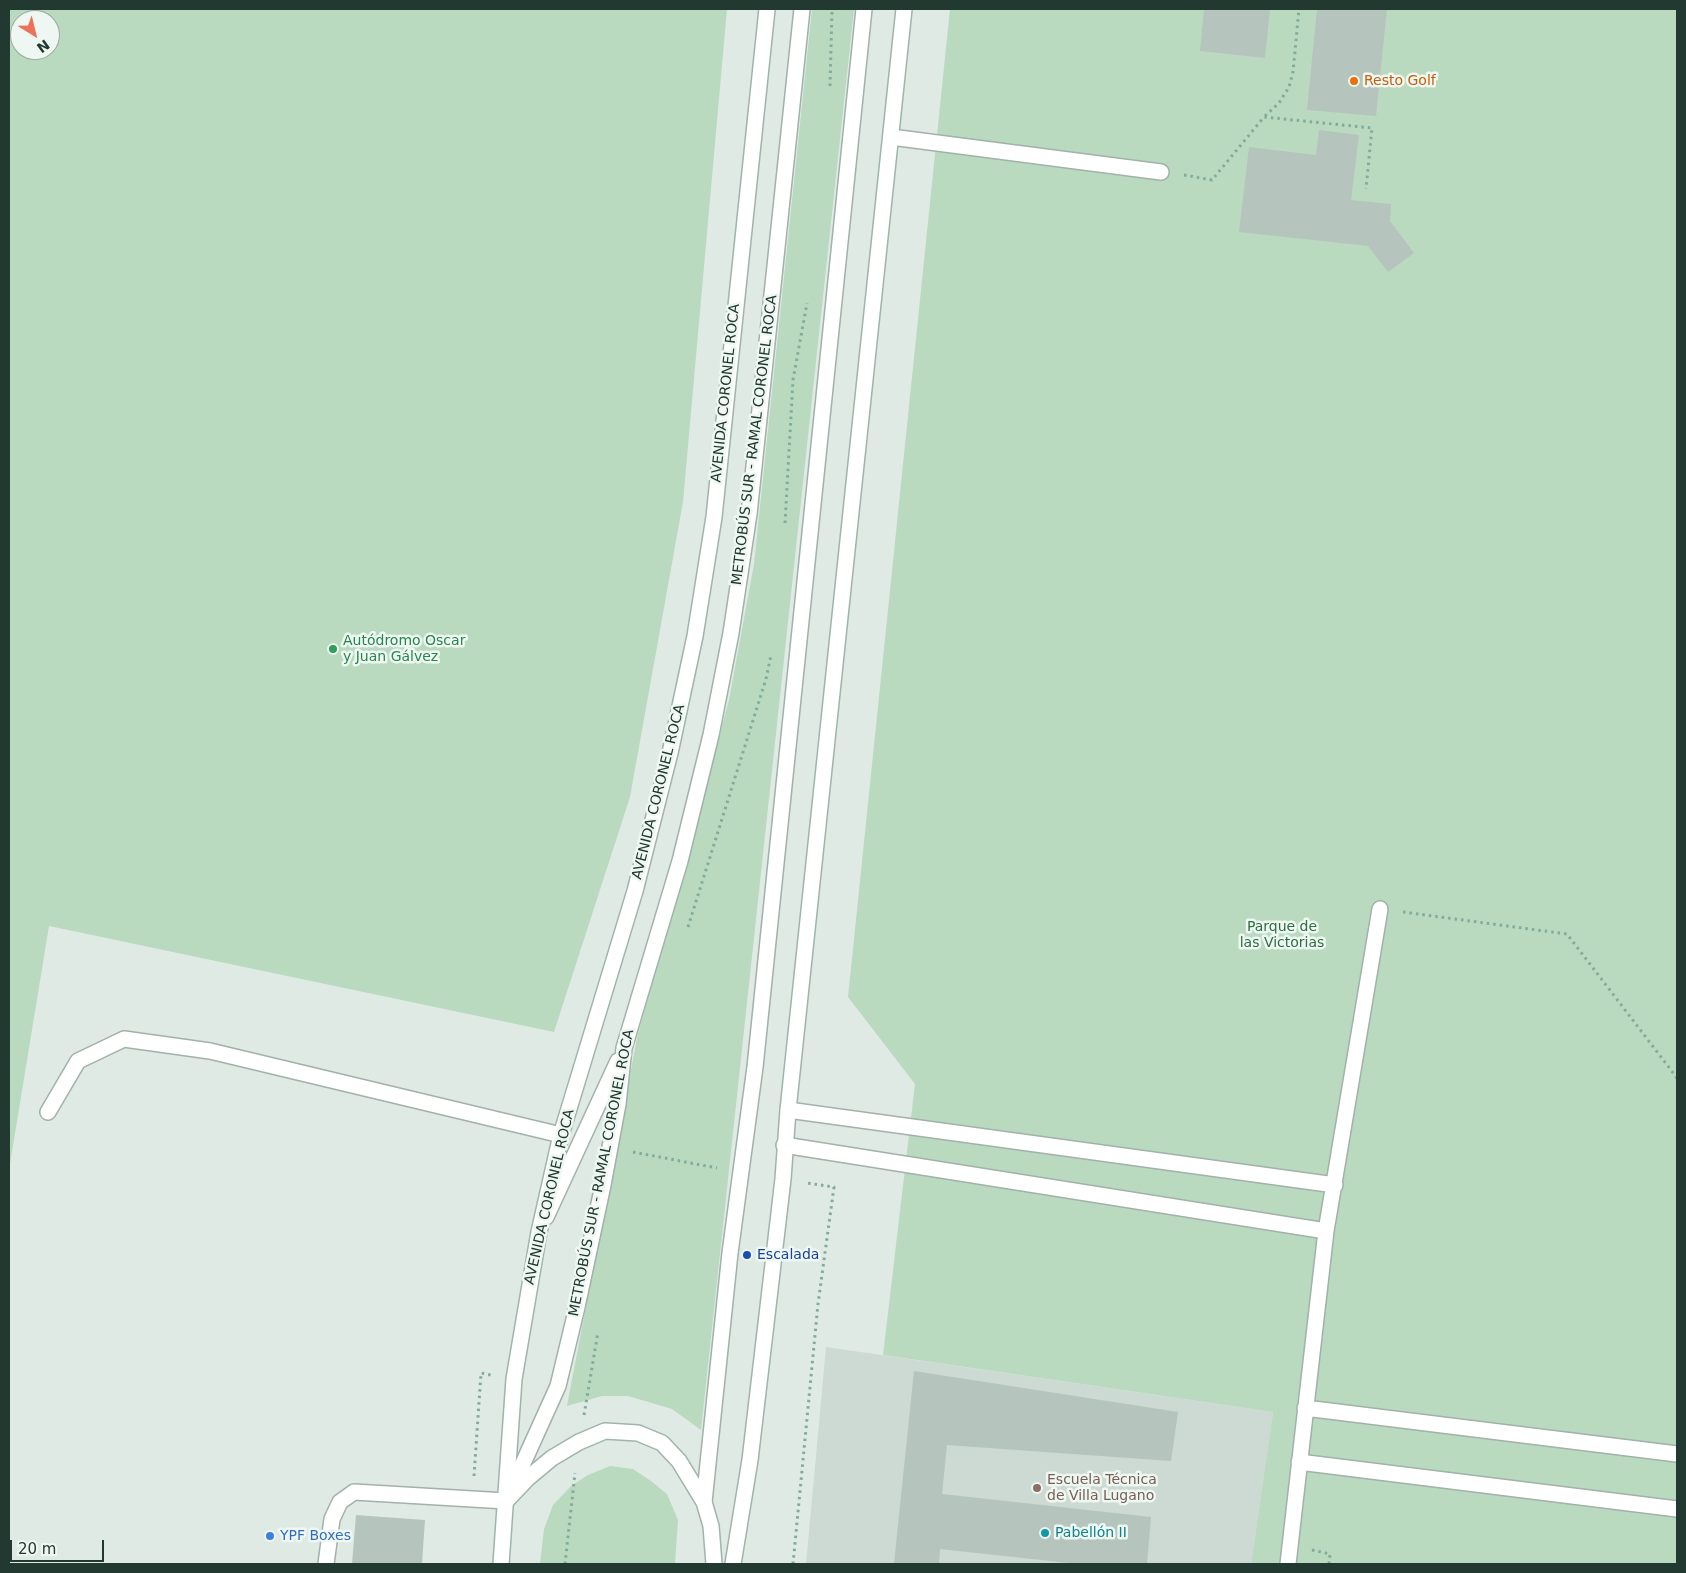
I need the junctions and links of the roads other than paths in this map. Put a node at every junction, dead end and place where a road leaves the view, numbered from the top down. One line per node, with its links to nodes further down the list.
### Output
1 (767, 9): 11 (main road, AVENIDA CORONEL ROCA)
2 (802, 9): 8 (main road, METROBÚS SUR - RAMAL CORONEL ROCA)
3 (864, 9): 20 (main road)
4 (904, 9): 5 (main road)
5 (891, 137): 6 (main road); 9 (main road)
6 (1161, 172)
7 (1380, 909): 13 (main road)
8 (624, 1048): 15 (main road); 19 (main road, METROBÚS SUR - RAMAL CORONEL ROCA)
9 (788, 1110): 12 (main road); 13 (main road)
10 (48, 1112): 11 (main road)
11 (561, 1135): 15 (main road, AVENIDA CORONEL ROCA)
12 (784, 1145): 14 (main road); 25 (main road)
13 (1335, 1184): 14 (main road)
14 (1326, 1231): 16 (main road)
15 (539, 1232): 19 (main road, AVENIDA CORONEL ROCA)
16 (1305, 1408): 17 (main road); 18 (main road)
17 (1677, 1454)
18 (1299, 1462): 21 (main road); 26 (main road)
19 (506, 1501): 20 (main road); 22 (main road); 23 (main road, AVENIDA CORONEL ROCA)
20 (704, 1502): 24 (main road)
21 (1677, 1509)
22 (326, 1564)
23 (501, 1564)
24 (714, 1564)
25 (733, 1564)
26 (1288, 1564)

